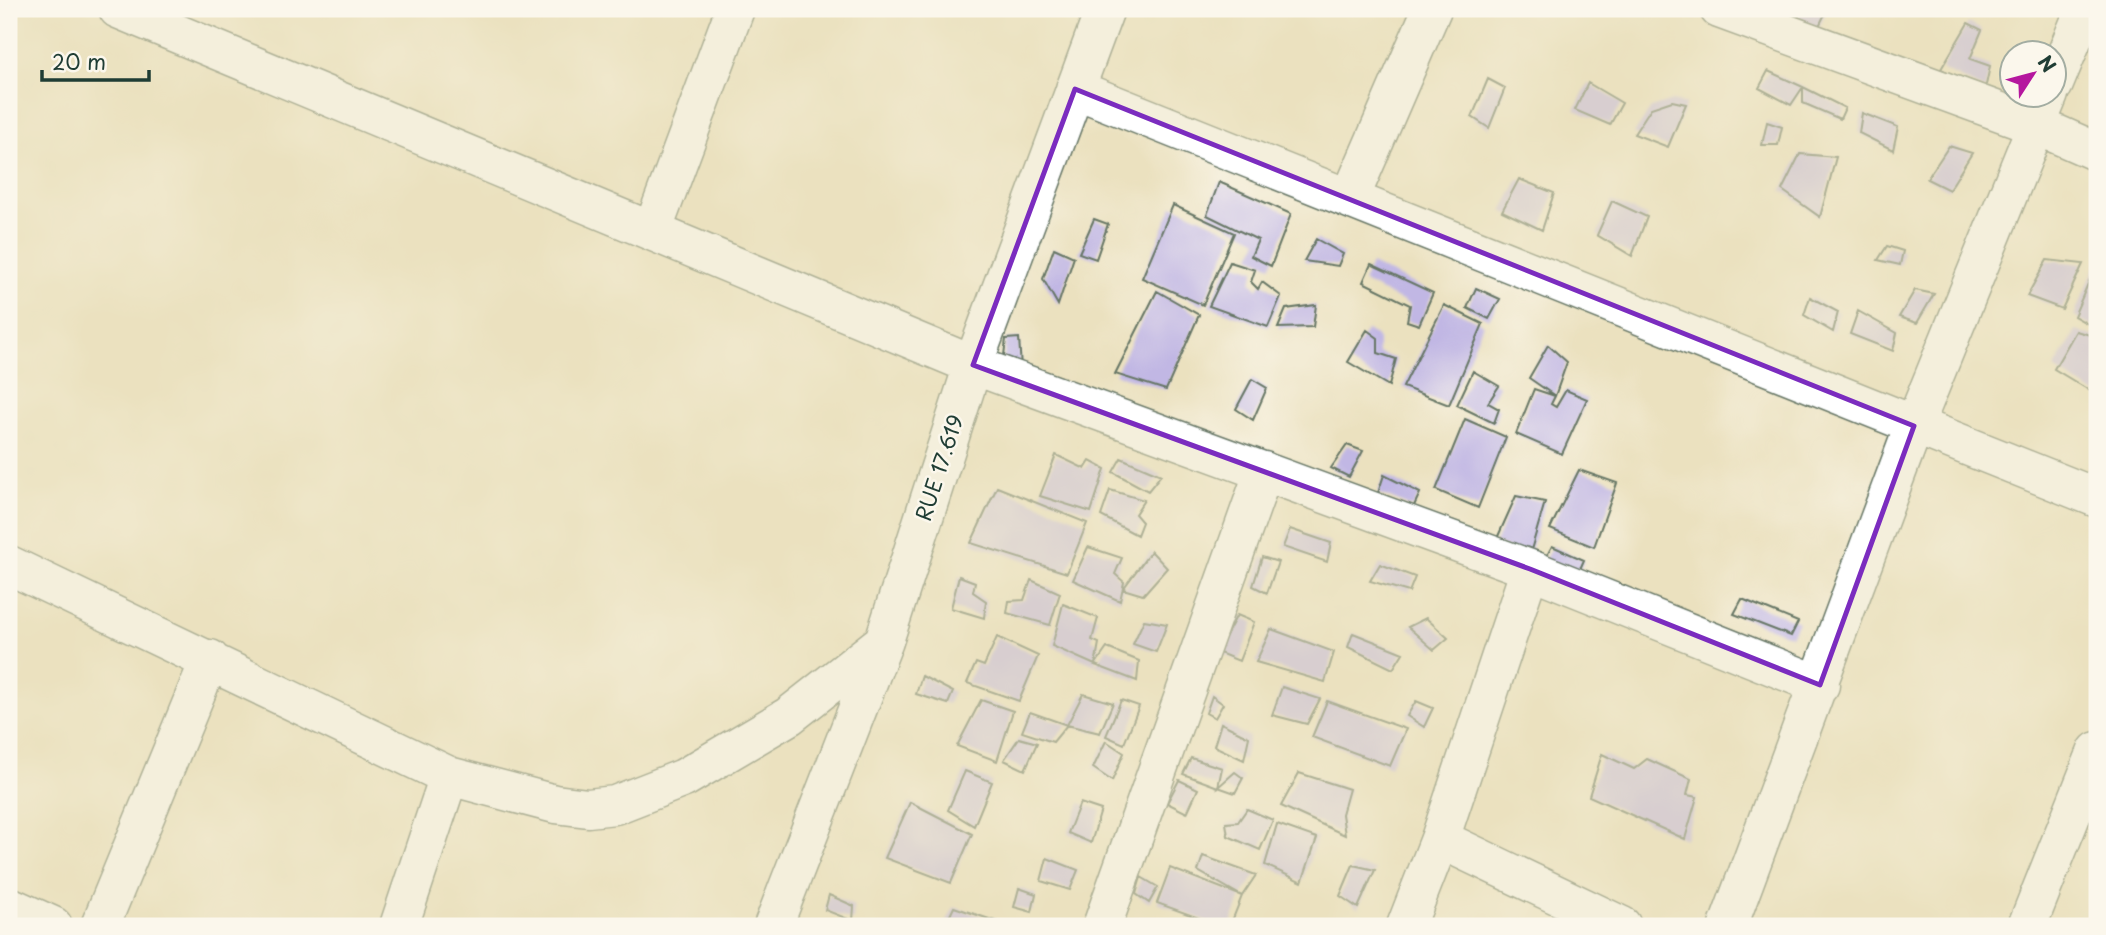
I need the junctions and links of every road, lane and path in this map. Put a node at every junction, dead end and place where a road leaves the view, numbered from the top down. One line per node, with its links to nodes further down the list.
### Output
1 (735, 9): 12 (street)
2 (1105, 9): 8 (street, RUE 17.619)
3 (1432, 9): 11 (street)
4 (1719, 9): 9 (street)
5 (2085, 9): 7 (street)
6 (128, 11): 12 (street)
7 (2068, 49)
8 (1075, 89): 11 (street); 13 (street, RUE 17.619)
9 (2043, 110): 10 (street); 14 (street)
10 (2097, 152)
11 (1350, 198): 14 (street)
12 (653, 229): 13 (street)
13 (973, 365): 15 (street); 19 (street, RUE 17.619)
14 (1914, 426): 16 (street); 21 (street)
15 (1264, 471): 18 (street); 30 (street)
16 (2097, 498)
17 (9, 565): 20 (street)
18 (1530, 569): 21 (street); 24 (street)
19 (884, 641): 23 (street); 29 (street, RUE 17.619)
20 (209, 659): 23 (street); 27 (street)
21 (1821, 685): 33 (street)
22 (2097, 751): 34 (street)
23 (449, 776): 28 (street)
24 (1440, 839): 31 (street); 32 (street)
25 (9, 906): 26 (street)
26 (53, 926)
27 (100, 926)
28 (399, 926)
29 (773, 926)
30 (1102, 926)
31 (1406, 926)
32 (1622, 926)
33 (1728, 926)
34 (2026, 926)

